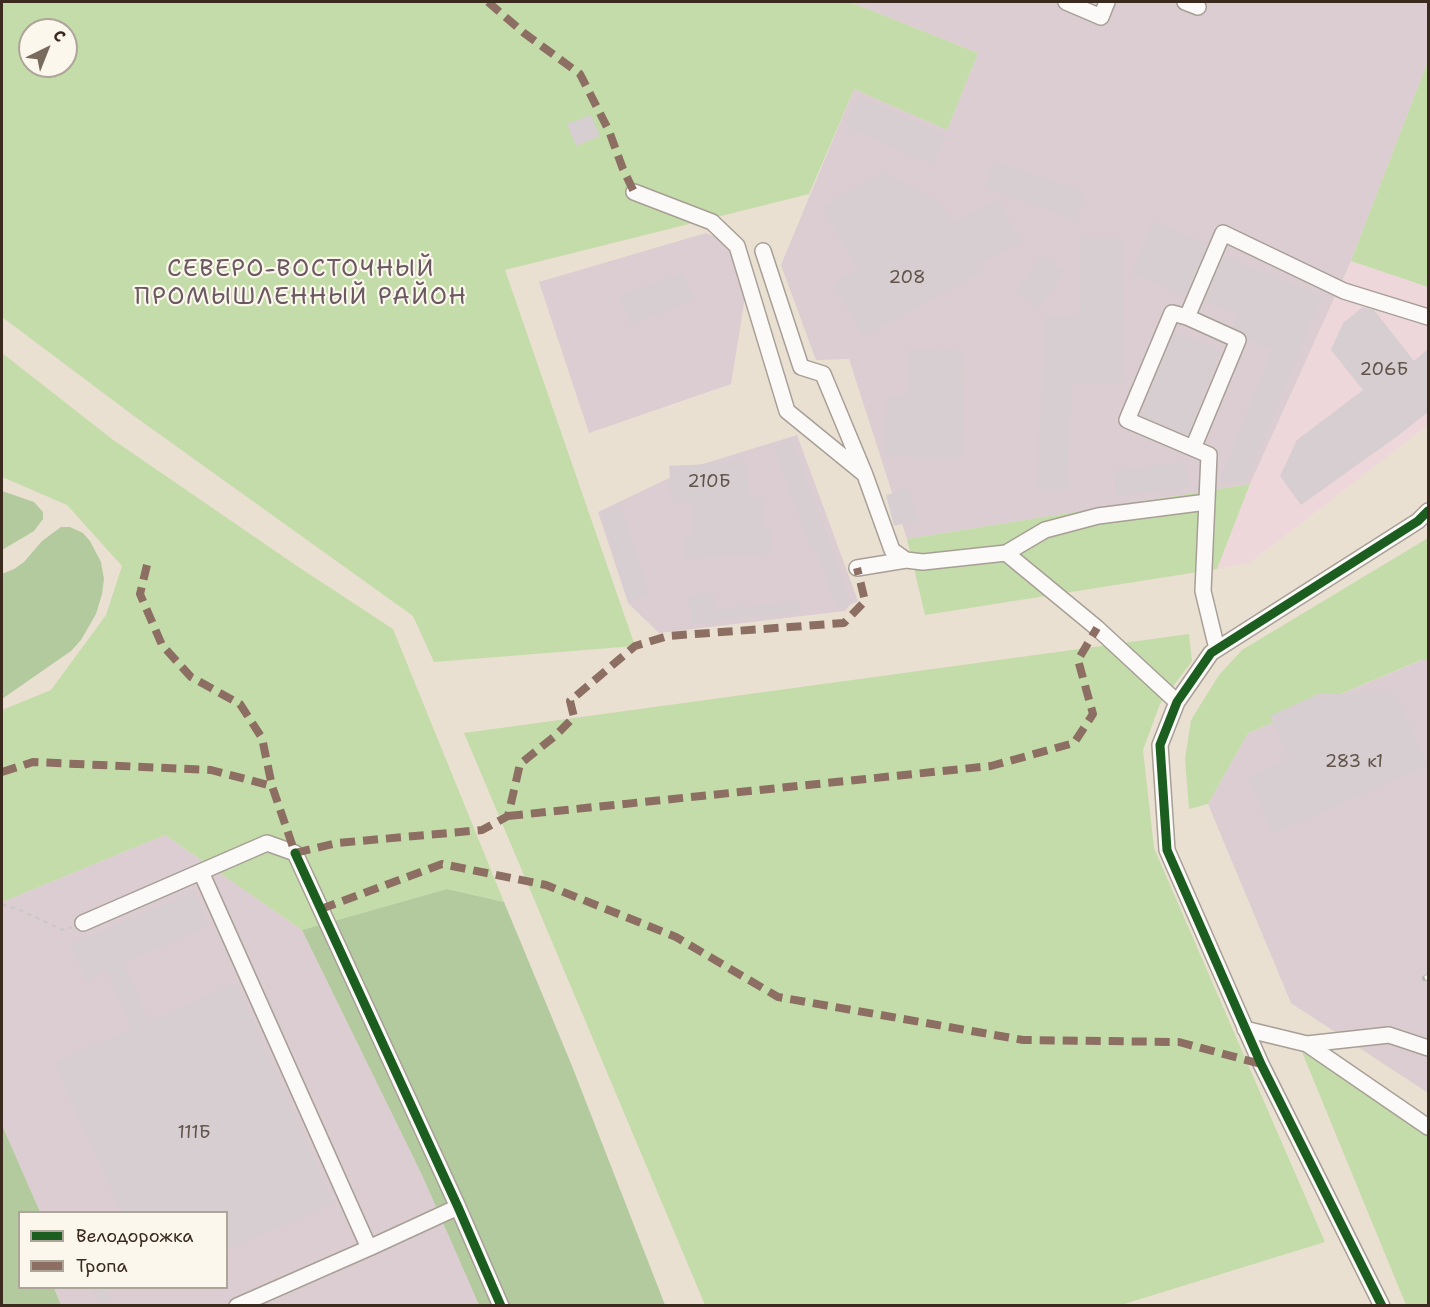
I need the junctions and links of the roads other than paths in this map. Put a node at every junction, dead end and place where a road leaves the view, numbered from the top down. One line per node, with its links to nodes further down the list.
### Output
1 (1066, 2): 2 (street)
2 (1107, 2)
3 (634, 192): 8 (street)
4 (763, 251): 8 (street)
5 (1187, 317): 6 (street); 7 (street); 7 (street)
6 (1428, 317)
7 (1193, 448): 9 (street)
8 (865, 475): 12 (street)
9 (1207, 501): 11 (street); 14 (street)
10 (1428, 511): 14 (street)
11 (1006, 553): 12 (street); 15 (street)
12 (906, 560): 13 (street)
13 (857, 568)
14 (1217, 649): 15 (street)
15 (1177, 702): 18 (street)
16 (201, 872): 17 (street); 22 (street); 23 (street)
17 (83, 923)
18 (1245, 1029): 19 (street); 26 (street)
19 (1306, 1044): 20 (street); 21 (street)
20 (1428, 1047)
21 (1428, 1127)
22 (458, 1207): 23 (street); 25 (street)
23 (369, 1248): 24 (street)
24 (237, 1305)
25 (501, 1305)
26 (1382, 1305)

